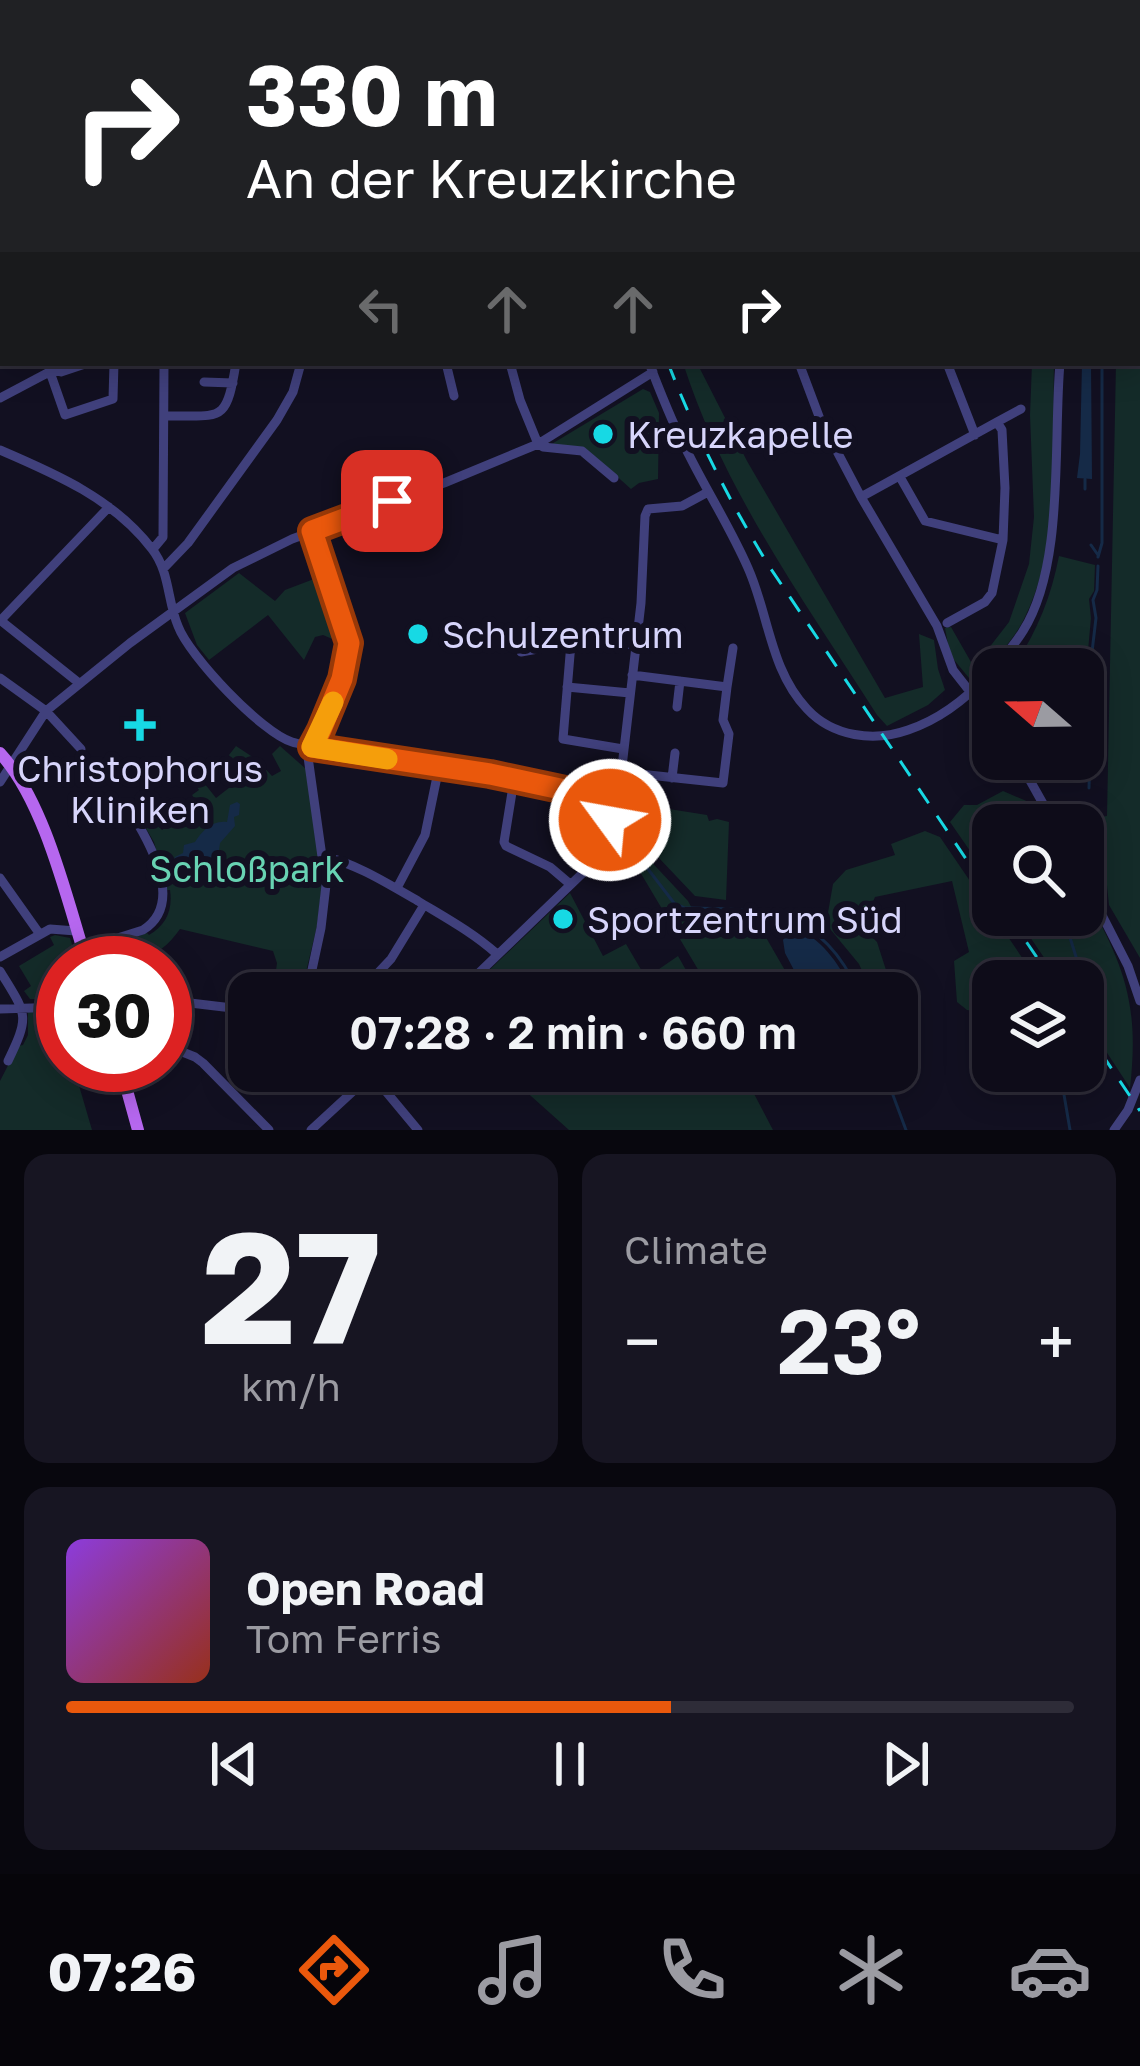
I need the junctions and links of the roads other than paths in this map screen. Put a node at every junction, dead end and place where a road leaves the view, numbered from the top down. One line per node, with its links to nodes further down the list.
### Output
1 (114, 366): 10 (street)
2 (164, 366): 17 (street)
3 (236, 366): 13 (street)
4 (301, 366): 30 (street)
5 (447, 366): 14 (street)
6 (511, 366): 20 (street)
7 (800, 366): 25 (street)
8 (948, 366): 19 (street)
9 (1060, 366): 36 (street)
10 (53, 368): 15 (street)
11 (651, 368): 20 (street); 24 (street)
12 (204, 382): 13 (street)
13 (233, 383): 17 (street)
14 (454, 396)
15 (0, 398)
16 (1021, 409): 18 (street)
17 (164, 416): 29 (street)
18 (998, 422): 19 (street); 28 (street)
19 (975, 435): 22 (street)
20 (538, 444): 23 (street); 27 (street)
21 (0, 450): 26 (street)
22 (900, 477): 25 (street); 28 (street)
23 (614, 478)
24 (708, 492): 35 (street); 45 (street)
25 (861, 497): 45 (street)
26 (110, 507): 29 (street); 32 (street)
27 (312, 531): 31 (street); 49 (street)
28 (1004, 540): 33 (street)
29 (153, 549): 30 (street)
30 (164, 568): 31 (street)
31 (173, 610): 42 (street); 49 (street)
32 (0, 621): 42 (street)
33 (947, 623)
34 (571, 643): 35 (street); 38 (street); 43 (street)
35 (635, 645): 39 (street)
36 (1009, 648)
37 (733, 649): 44 (street)
38 (521, 652)
39 (632, 675): 41 (street); 46 (street)
40 (0, 678): 48 (street)
41 (680, 681): 44 (street); 47 (street)
42 (79, 683): 48 (street)
43 (567, 687): 46 (street); 51 (street)
44 (727, 687): 57 (street)
45 (972, 692)
46 (630, 693): 51 (street)
47 (677, 707)
48 (46, 711): 50 (street); 54 (street)
49 (312, 747): 55 (street); 62 (street)
50 (81, 749)
51 (623, 749): 56 (street)
52 (0, 753): 54 (main road)
53 (675, 753): 57 (street)
54 (10, 765): 59 (street); 68 (main road)
55 (439, 767): 58 (street); 65 (street)
56 (621, 772): 57 (street); 60 (street)
57 (672, 778)
58 (514, 780): 60 (street); 64 (street)
59 (0, 782)
60 (606, 811): 64 (street)
61 (138, 824): 71 (street)
62 (323, 856): 65 (street); 75 (street)
63 (0, 878): 69 (street)
64 (570, 884): 72 (street)
65 (397, 888): 66 (street)
66 (424, 905): 72 (street); 76 (street)
67 (1104, 919): 78 (street)
68 (76, 931): 69 (street); 70 (main road)
69 (39, 933): 73 (street)
70 (78, 936)
71 (130, 936)
72 (497, 954): 77 (street)
73 (0, 956)
74 (0, 970): 80 (street)
75 (312, 972)
76 (379, 972)
77 (479, 972)
78 (1140, 1001)
79 (192, 1003): 82 (street)
80 (22, 1007): 81 (street); 83 (street); 85 (street)
81 (36, 1007)
82 (228, 1008)
83 (0, 1009)
84 (192, 1055): 91 (street)
85 (8, 1061)
86 (1140, 1080): 94 (street)
87 (127, 1092): 90 (main road)
88 (351, 1092): 92 (street)
89 (388, 1092): 93 (street)
90 (138, 1130)
91 (269, 1130)
92 (310, 1130)
93 (418, 1130)
94 (1114, 1130)

